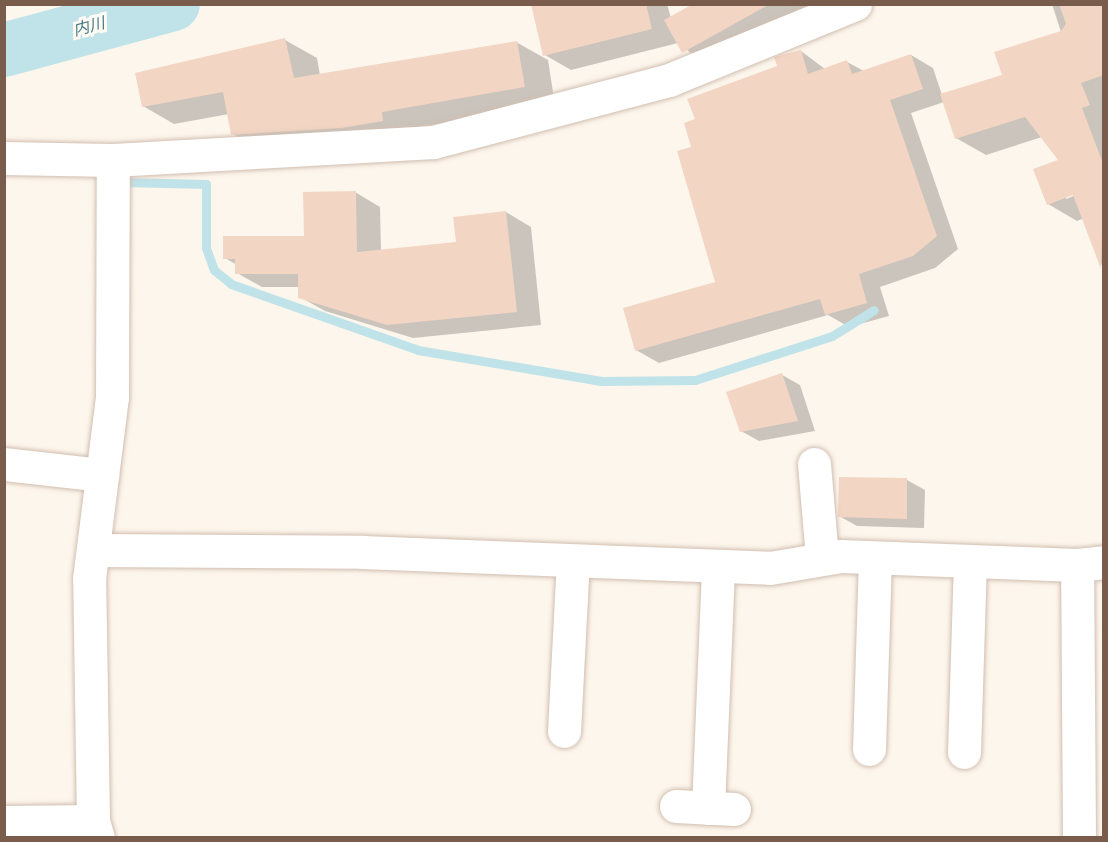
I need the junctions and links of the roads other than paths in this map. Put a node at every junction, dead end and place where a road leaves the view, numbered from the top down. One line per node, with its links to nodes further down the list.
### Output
1 (855, 4): 3 (street)
2 (4, 158): 3 (street)
3 (113, 160): 6 (street)
4 (4, 464): 6 (street)
5 (814, 464): 8 (street)
6 (102, 475): 7 (street)
7 (95, 550): 10 (street); 19 (street)
8 (822, 557): 9 (street); 13 (street)
9 (875, 558): 11 (street); 15 (street)
10 (573, 562): 13 (street); 14 (street)
11 (970, 562): 12 (street); 16 (street)
12 (1090, 563): 20 (street)
13 (718, 566): 17 (street)
14 (564, 731)
15 (869, 749)
16 (964, 752)
17 (676, 806)
18 (4, 822): 19 (street)
19 (95, 829)
20 (1079, 837)

